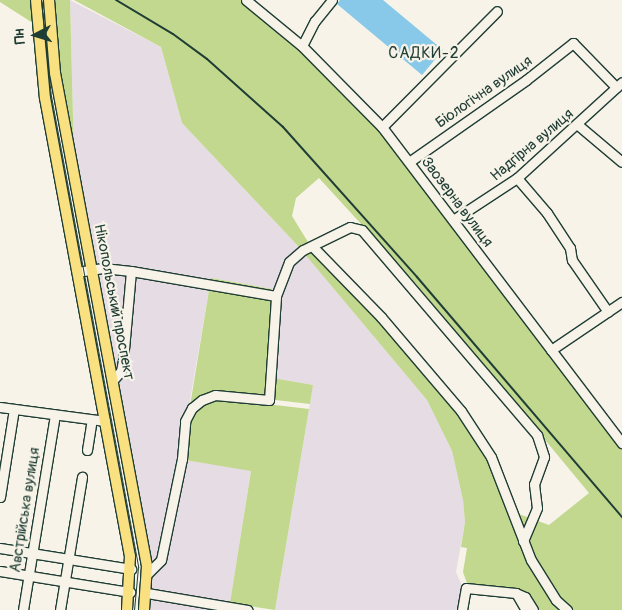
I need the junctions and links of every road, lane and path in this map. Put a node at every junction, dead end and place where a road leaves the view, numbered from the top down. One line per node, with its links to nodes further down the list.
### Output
1 (36, 0): 16 (main road, Нікопольський проспект)
2 (49, 0): 15 (main road, Нікопольський проспект)
3 (332, 0): 6 (street)
4 (252, 2): 6 (street, Заозерна вулиця)
5 (497, 11): 9 (street)
6 (302, 46): 9 (street, Заозерна вулиця)
7 (620, 84): 8 (street, Надгірна вулиця); 10 (street, Біологічна вулиця)
8 (578, 125): 11 (street); 12 (street, Надгірна вулиця)
9 (382, 127): 10 (street, Заозерна вулиця)
10 (409, 162): 13 (street, Заозерна вулиця)
11 (622, 162)
12 (518, 178): 13 (street, Надгірна вулиця); 20 (street)
13 (453, 220): 21 (street, Заозерна вулиця)
14 (313, 247): 18 (street); 33 (street); 33 (street)
15 (92, 269): 16 (street); 17 (street); 22 (main road, Нікопольський проспект)
16 (77, 272): 27 (main road, Нікопольський проспект)
17 (131, 272): 18 (street); 22 (street)
18 (276, 296): 39 (street)
19 (622, 302): 20 (street)
20 (608, 312): 21 (street)
21 (551, 350): 29 (street, Заозерна вулиця)
22 (113, 380): 28 (main road, Нікопольський проспект)
23 (0, 407): 24 (street)
24 (14, 409): 25 (street); 32 (street)
25 (55, 414): 26 (street); 35 (street, Австрійська вулиця)
26 (92, 420): 27 (street); 30 (street)
27 (105, 421): 28 (main road); 37 (main road, Нікопольський проспект)
28 (121, 424): 39 (main road, Нікопольський проспект)
29 (622, 444)
30 (87, 450)
31 (82, 477): 36 (street)
32 (0, 497)
33 (523, 541): 45 (street)
34 (0, 548): 35 (street)
35 (32, 553): 36 (street); 40 (street, Австрійська вулиця)
36 (68, 559): 37 (street); 41 (street)
37 (130, 569): 42 (main road, Нікопольський проспект)
38 (0, 571): 40 (street)
39 (148, 573): 44 (main road, Нікопольський проспект)
40 (28, 576): 41 (street); 46 (street, Австрійська вулиця)
41 (64, 581): 42 (street); 47 (street)
42 (130, 592): 48 (main road, Нікопольський проспект)
43 (516, 593): 51 (street); 52 (street); 53 (street)
44 (147, 594): 49 (main road, Нікопольський проспект); 50 (street)
45 (556, 600): 54 (street); 55 (street)
46 (23, 610)
47 (60, 610)
48 (127, 610)
49 (144, 610)
50 (248, 610)
51 (462, 610)
52 (526, 610)
53 (533, 610)
54 (557, 610)
55 (567, 610)

